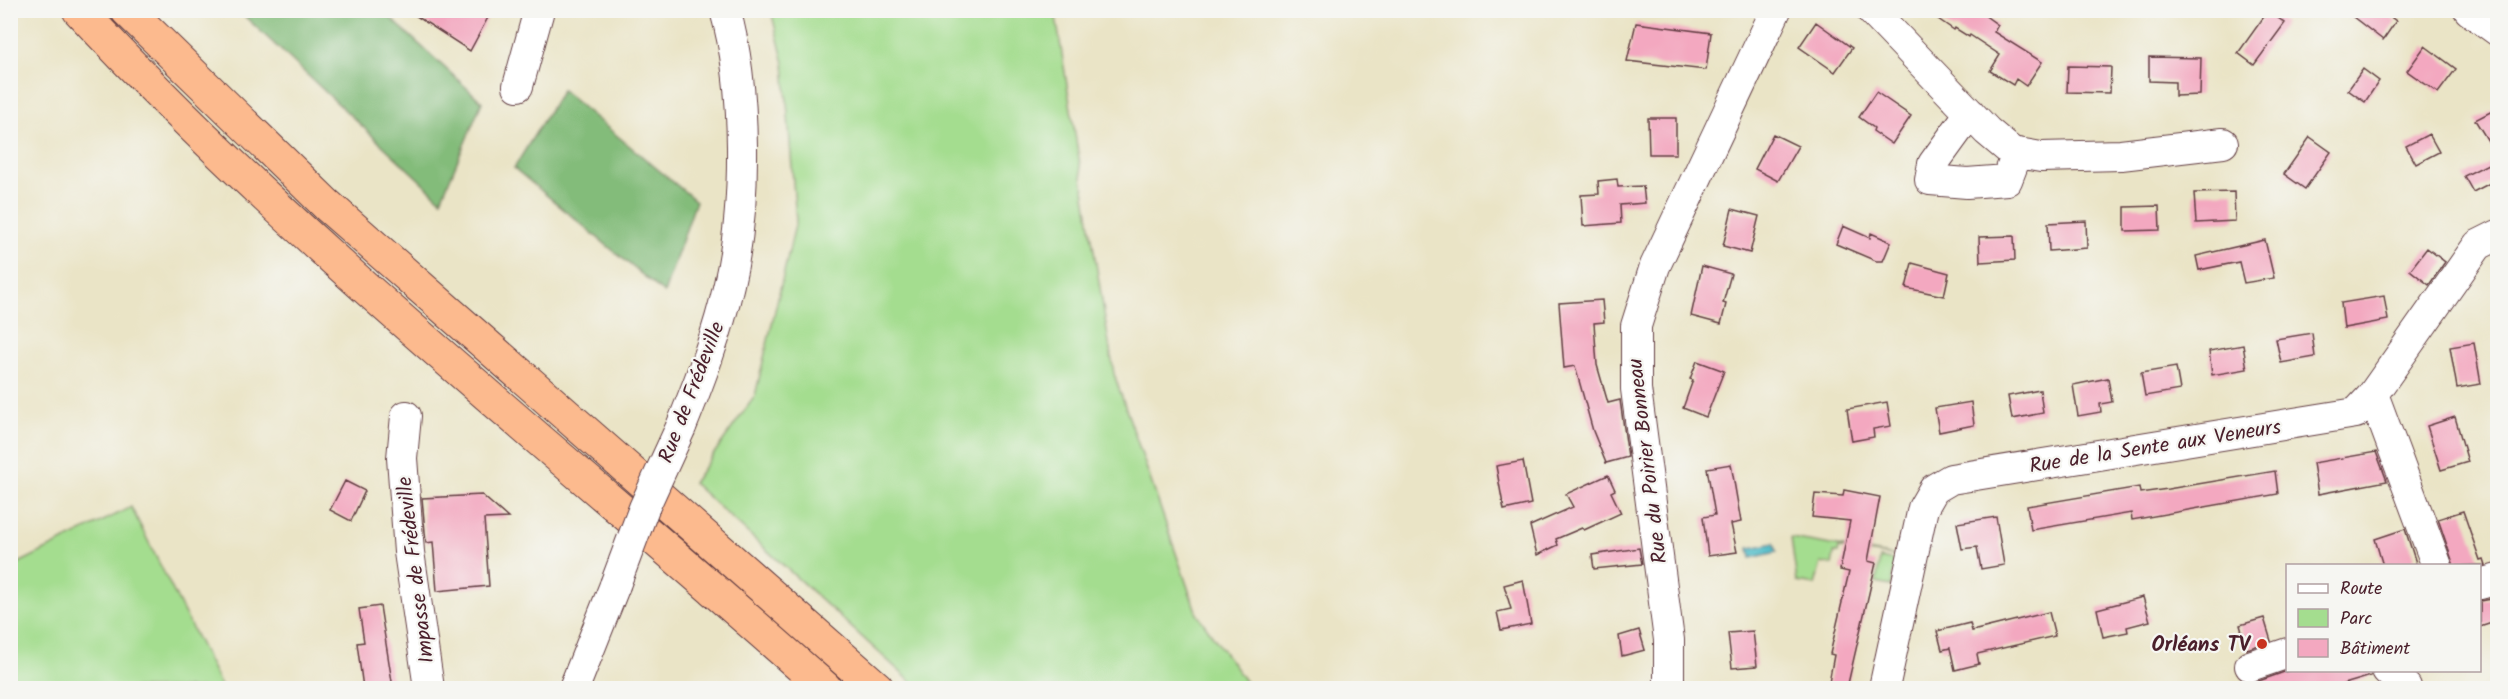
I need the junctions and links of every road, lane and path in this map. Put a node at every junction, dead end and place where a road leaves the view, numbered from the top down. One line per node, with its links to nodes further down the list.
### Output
1 (79, 10): 21 (highway)
2 (127, 10): 22 (highway)
3 (539, 10): 7 (street)
4 (725, 10): 20 (street, Rue de Frédeville, bridge)
5 (1776, 10): 23 (street, Rue du Poirier Bonneau)
6 (1871, 10): 8 (street)
7 (518, 86)
8 (1970, 113): 10 (street); 10 (street)
9 (2223, 143): 10 (street)
10 (2017, 154)
11 (2498, 236): 12 (street, Rue de la Sente aux Veneurs)
12 (2371, 397): 14 (street); 24 (street, Rue de la Sente aux Veneurs)
13 (406, 416): 19 (street, Impasse de Frédeville)
14 (2436, 564)
15 (2498, 579): 16 (street)
16 (2481, 584)
17 (2286, 654): 18 (street)
18 (2250, 666)
19 (429, 688)
20 (574, 688)
21 (825, 688)
22 (877, 688)
23 (1669, 688)
24 (1884, 688)

